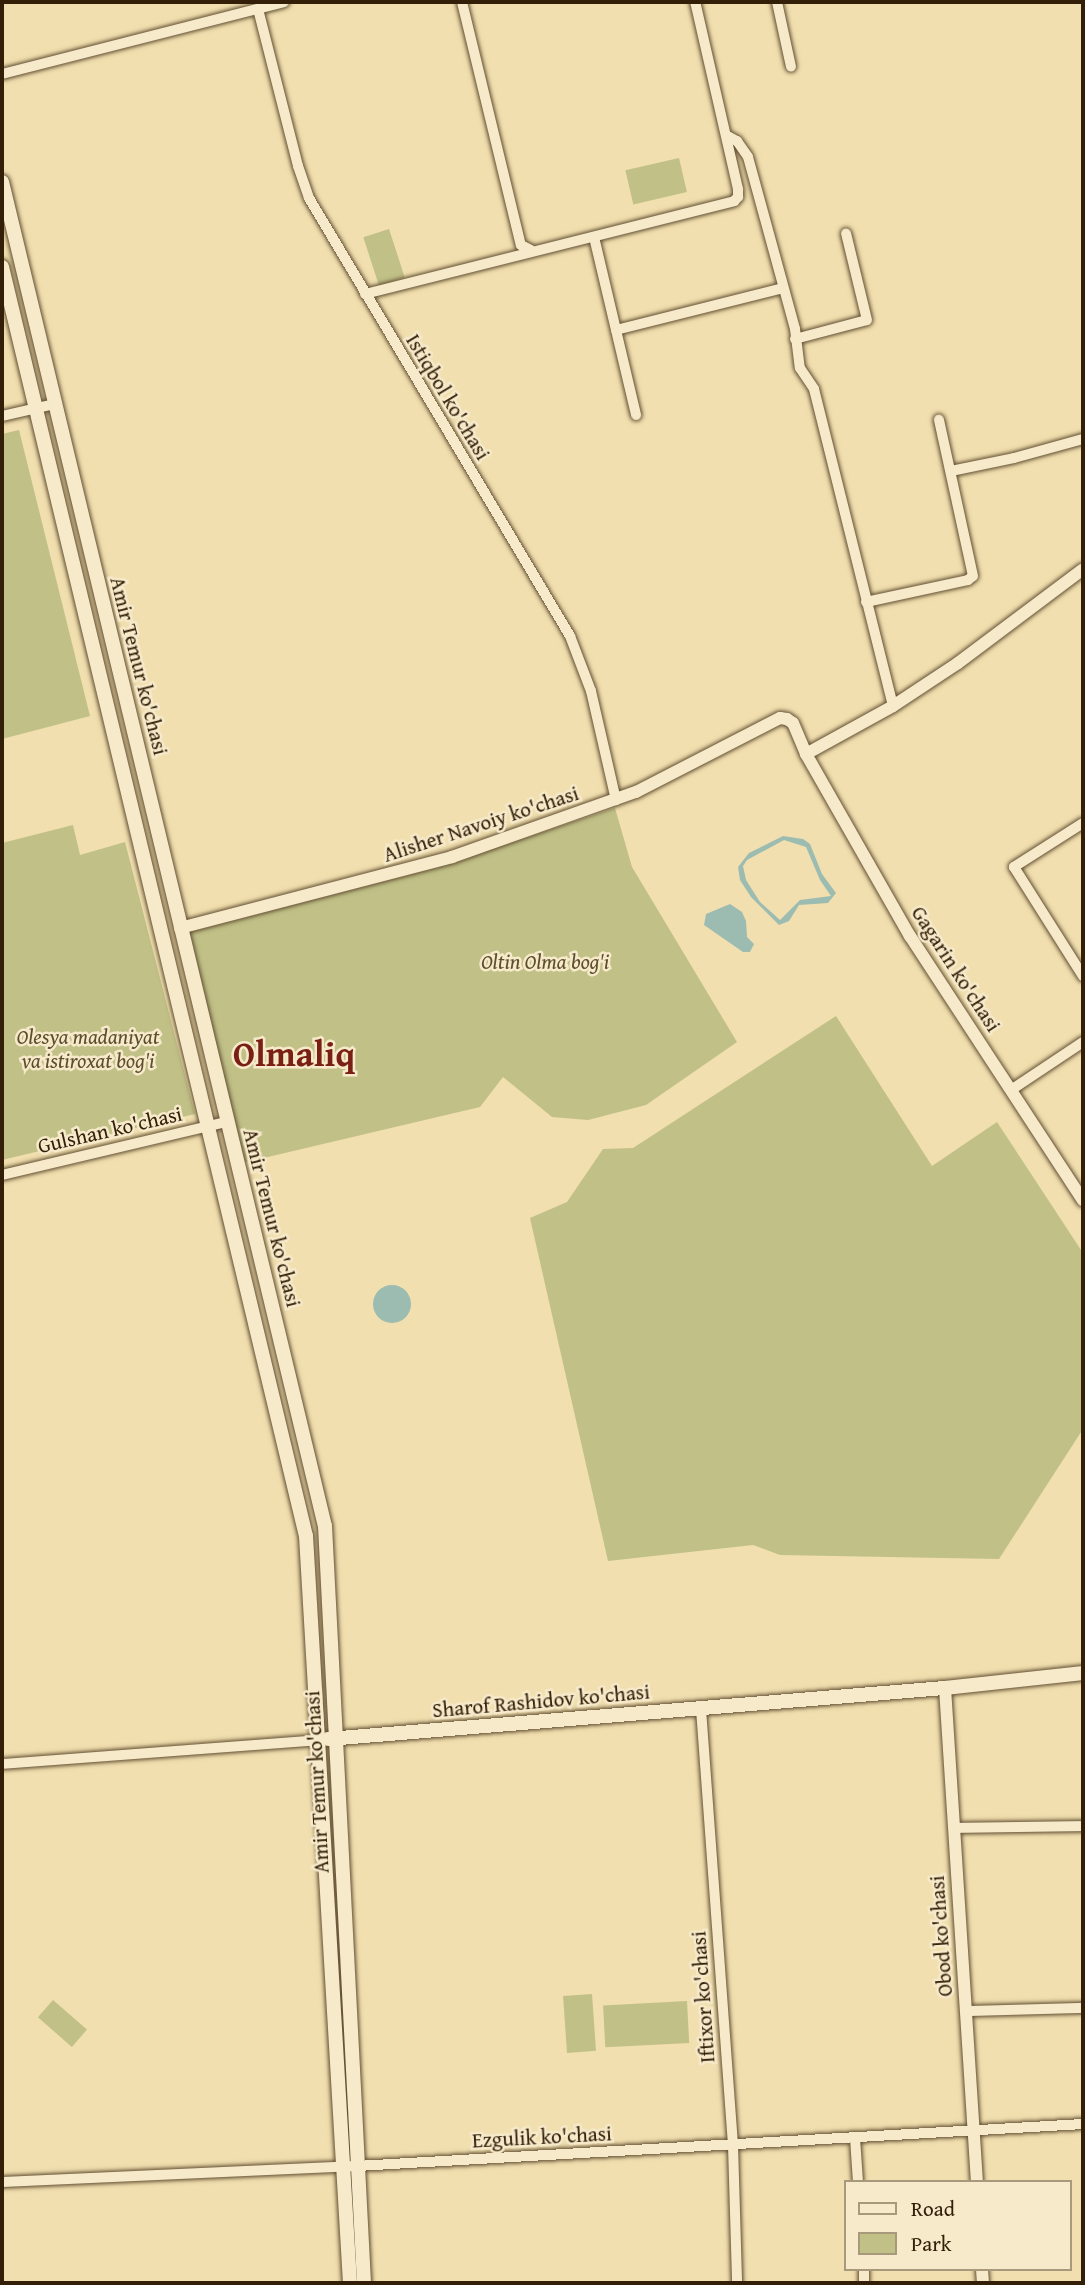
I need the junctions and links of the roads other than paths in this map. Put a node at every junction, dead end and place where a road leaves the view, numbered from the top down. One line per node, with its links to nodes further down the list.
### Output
1 (284, 2): 5 (street)
2 (462, 2): 12 (street)
3 (695, 2): 8 (street)
4 (777, 2): 6 (street)
5 (258, 9): 7 (street); 15 (street, Istiqbol ko'chasi)
6 (791, 67)
7 (2, 74)
8 (726, 135): 11 (street); 14 (street)
9 (2, 182): 18 (main road, Amir Temur ko'chasi)
10 (846, 233): 17 (street)
11 (594, 237): 12 (street); 16 (street)
12 (531, 250): 15 (street)
13 (2, 267): 19 (main road, Amir Temur ko'chasi)
14 (783, 288): 16 (street); 17 (street)
15 (365, 294): 32 (street, Istiqbol ko'chasi)
16 (616, 330): 20 (street)
17 (795, 339): 26 (street)
18 (55, 404): 19 (street); 27 (main road, Amir Temur ko'chasi)
19 (34, 409): 21 (street); 28 (main road, Amir Temur ko'chasi)
20 (636, 415)
21 (2, 416)
22 (939, 421): 24 (street)
23 (1083, 439): 24 (street)
24 (951, 471): 26 (street)
25 (1083, 569): 29 (street)
26 (866, 602): 29 (street)
27 (116, 666): 28 (main road); 34 (main road, Amir Temur ko'chasi)
28 (99, 675): 35 (main road, Amir Temur ko'chasi)
29 (892, 706): 31 (street)
30 (780, 718): 31 (street, Gagarin ko'chasi); 32 (street, Alisher Navoiy ko'chasi)
31 (806, 754): 39 (street, Gagarin ko'chasi)
32 (616, 800): 36 (street, Alisher Navoiy ko'chasi)
33 (1083, 823): 37 (street)
34 (158, 836): 35 (main road); 36 (main road, Amir Temur ko'chasi)
35 (139, 840): 41 (main road, Amir Temur ko'chasi)
36 (180, 928): 40 (main road, Amir Temur ko'chasi)
37 (1083, 976)
38 (1083, 1042): 39 (street)
39 (1011, 1090): 43 (street, Gagarin ko'chasi)
40 (227, 1122): 41 (street, Gulshan ko'chasi); 47 (main road, Amir Temur ko'chasi)
41 (209, 1126): 42 (street, Gulshan ko'chasi); 48 (main road, Amir Temur ko'chasi)
42 (2, 1175)
43 (1083, 1200)
44 (1083, 1673): 45 (main road, Sharof Rashidov ko'chasi)
45 (945, 1688): 46 (main road, Sharof Rashidov ko'chasi); 51 (street, Obod ko'chasi)
46 (701, 1709): 47 (main road, Sharof Rashidov ko'chasi); 57 (street, Iftixor ko'chasi)
47 (335, 1738): 48 (main road, Sharof Rashidov ko'chasi); 58 (main road, Amir Temur ko'chasi)
48 (319, 1740): 49 (street, Sharof Rashidov ko'chasi); 58 (main road, Amir Temur ko'chasi)
49 (2, 1764)
50 (1083, 1826): 51 (street)
51 (954, 1828): 53 (street, Obod ko'chasi)
52 (1083, 2008): 53 (street)
53 (966, 2011): 55 (street, Obod ko'chasi)
54 (1083, 2124): 55 (street, Ezgulik ko'chasi)
55 (974, 2130): 56 (street, Ezgulik ko'chasi); 60 (street, Obod ko'chasi)
56 (855, 2138): 57 (street, Ezgulik ko'chasi); 59 (street)
57 (733, 2145): 58 (street, Ezgulik ko'chasi); 64 (street, Iftixor ko'chasi)
58 (351, 2167): 61 (street, Ezgulik ko'chasi); 62 (main road, Amir Temur ko'chasi); 63 (main road, Amir Temur ko'chasi)
59 (858, 2180)
60 (977, 2180)
61 (2, 2182)
62 (350, 2283)
63 (364, 2283)
64 (737, 2283)

